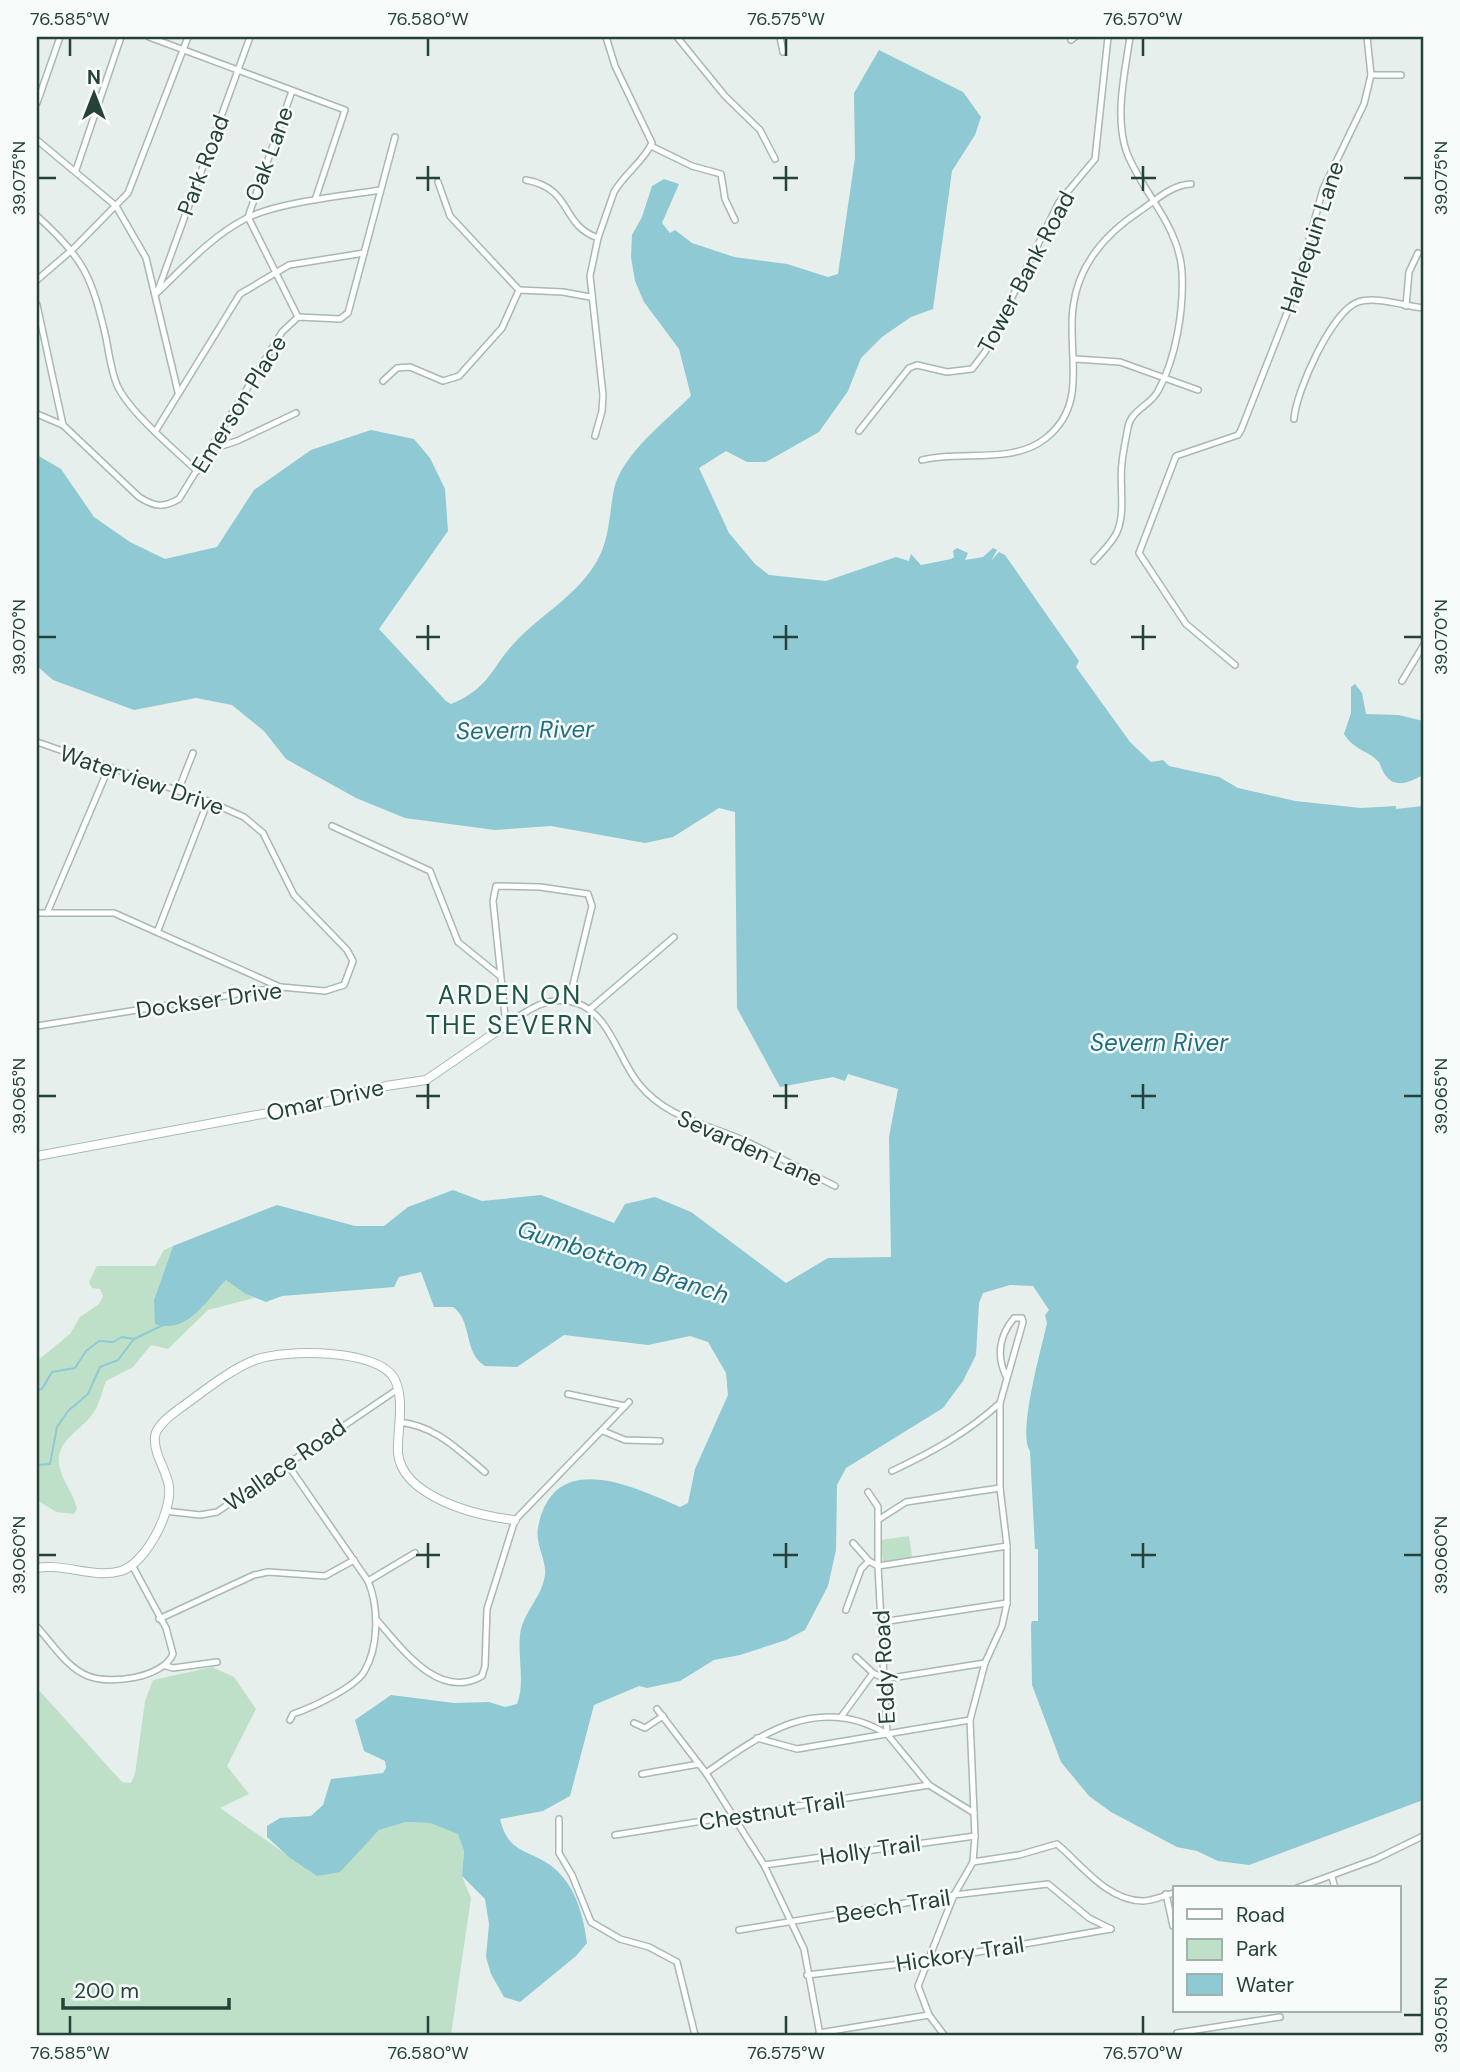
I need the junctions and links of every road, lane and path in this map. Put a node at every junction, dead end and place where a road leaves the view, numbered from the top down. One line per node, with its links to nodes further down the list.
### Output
1 (60, 37): 18 (street)
2 (121, 37): 23 (street)
3 (149, 37): 12 (street)
4 (188, 37): 12 (street)
5 (250, 37): 14 (street, Park Road)
6 (606, 37): 21 (street)
7 (677, 37): 22 (street)
8 (780, 37): 13 (street)
9 (1108, 37): 56 (street, Tower Bank Road)
10 (1130, 37): 29 (street)
11 (1367, 37): 15 (street, Harlequin Lane)
12 (184, 49): 14 (street); 30 (street)
13 (783, 52)
14 (239, 70): 17 (street); 41 (street, Park Road)
15 (1371, 75): 16 (street); 64 (street, Harlequin Lane)
16 (1401, 75)
17 (292, 90): 28 (street); 32 (street, Oak Lane)
18 (37, 103)
19 (395, 136): 27 (street, Emerson Place)
20 (37, 141): 23 (street)
21 (651, 146): 33 (street); 34 (street)
22 (775, 159)
23 (76, 170): 30 (street)
24 (526, 180): 34 (street)
25 (438, 182): 40 (street)
26 (1191, 184): 29 (street)
27 (380, 190): 28 (street); 36 (street, Emerson Place)
28 (314, 200): 32 (street)
29 (1155, 201): 47 (street); 48 (street)
30 (116, 206): 35 (street); 41 (street)
31 (37, 216): 35 (street)
32 (248, 218): 38 (street); 41 (street)
33 (735, 220)
34 (597, 238): 42 (street)
35 (73, 249): 39 (street); 57 (street)
36 (364, 253): 38 (street); 46 (street, Emerson Place)
37 (1418, 253): 44 (street)
38 (276, 270): 46 (street); 51 (street)
39 (37, 280)
40 (519, 290): 42 (street); 49 (street)
41 (157, 293): 51 (street)
42 (590, 297): 58 (street)
43 (37, 305): 55 (street)
44 (1406, 306): 45 (street); 54 (street)
45 (1423, 308)
46 (298, 317): 59 (street, Emerson Place)
47 (1074, 359): 48 (street); 60 (street)
48 (1165, 377): 50 (street); 62 (street)
49 (383, 380)
50 (1198, 390)
51 (178, 392): 57 (street)
52 (296, 413): 59 (street)
53 (37, 414): 55 (street)
54 (1294, 419)
55 (63, 425): 61 (street, Emerson Place)
56 (859, 431)
57 (155, 432): 61 (street)
58 (595, 436)
59 (209, 450): 61 (street, Emerson Place)
60 (922, 460)
61 (197, 471)
62 (1094, 561)
63 (1423, 646): 65 (street)
64 (1235, 665)
65 (1402, 681)
66 (37, 742): 68 (street, Waterview Drive)
67 (192, 753): 69 (street)
68 (109, 767): 69 (street, Waterview Drive); 73 (street)
69 (178, 791): 70 (street, Waterview Drive)
70 (208, 801): 74 (street); 76 (street, Waterview Drive)
71 (332, 826): 77 (street)
72 (37, 913): 73 (street)
73 (47, 913): 74 (street)
74 (158, 930): 78 (street)
75 (674, 937): 80 (street)
76 (347, 950): 78 (street, Dockser Drive)
77 (500, 976): 79 (street); 81 (street)
78 (281, 987): 82 (street, Dockser Drive)
79 (569, 1001): 80 (street, Omar Drive); 81 (street, Omar Drive)
80 (590, 1009): 84 (street, Sevarden Lane)
81 (506, 1025): 83 (street, Omar Drive)
82 (37, 1026)
83 (37, 1156)
84 (835, 1186)
85 (1007, 1378): 85 (street); 88 (street)
86 (398, 1389): 89 (street); 92 (street, Wallace Road); 97 (street)
87 (568, 1394): 90 (street)
88 (1000, 1403): 93 (street); 95 (street)
89 (399, 1422): 94 (street); 98 (street)
90 (603, 1431): 91 (street); 98 (street)
91 (660, 1441)
92 (288, 1465): 97 (street, Wallace Road); 103 (street)
93 (892, 1471)
94 (485, 1472)
95 (1000, 1488): 99 (street); 101 (street)
96 (868, 1492): 99 (street, Eddy Road)
97 (165, 1511): 105 (street)
98 (515, 1520): 112 (street)
99 (878, 1520): 106 (street, Eddy Road)
100 (853, 1543): 104 (street)
101 (1007, 1546): 106 (street); 109 (street)
102 (415, 1553): 108 (street)
103 (354, 1560): 108 (street); 111 (street)
104 (869, 1561): 106 (street); 110 (street)
105 (132, 1565): 107 (street); 111 (street)
106 (878, 1566): 113 (street, Eddy Road)
107 (37, 1568)
108 (368, 1581): 112 (street)
109 (1007, 1603): 113 (street); 117 (street)
110 (846, 1610)
111 (159, 1619): 118 (street)
112 (376, 1619): 124 (street)
113 (882, 1622): 120 (street, Eddy Road)
114 (37, 1627): 118 (street)
115 (856, 1657): 119 (street)
116 (218, 1662): 118 (street)
117 (985, 1663): 120 (street); 125 (street)
118 (166, 1666)
119 (873, 1674): 120 (street); 123 (street)
120 (885, 1679): 127 (street, Eddy Road)
121 (657, 1709): 122 (street)
122 (663, 1716): 126 (street); 129 (street)
123 (841, 1717): 127 (street); 128 (street)
124 (290, 1720)
125 (970, 1720): 127 (street); 133 (street)
126 (634, 1723)
127 (887, 1734): 128 (street); 132 (street, Eddy Road)
128 (757, 1738): 130 (street)
129 (699, 1764): 130 (street); 131 (street)
130 (706, 1773): 134 (street)
131 (642, 1774)
132 (929, 1786): 133 (street, Eddy Road); 134 (street, Chestnut Trail)
133 (974, 1813): 137 (street)
134 (736, 1818): 136 (street, Chestnut Trail); 140 (street)
135 (559, 1819): 158 (street)
136 (615, 1835)
137 (975, 1836): 139 (street); 140 (street, Holly Trail)
138 (1423, 1836): 141 (street)
139 (973, 1862): 145 (street); 146 (street)
140 (764, 1865): 147 (street)
141 (1332, 1877): 142 (street); 143 (street)
142 (1303, 1886)
143 (1334, 1886)
144 (1173, 1893): 145 (street)
145 (1166, 1894): 148 (street)
146 (954, 1895): 147 (street, Beech Trail); 149 (street, Beech Trail); 151 (street)
147 (790, 1922): 150 (street, Beech Trail); 152 (street)
148 (1172, 1926)
149 (1111, 1929): 151 (street, Hickory Trail)
150 (738, 1930)
151 (926, 1961): 152 (street, Hickory Trail); 153 (street)
152 (807, 1975): 157 (street)
153 (929, 2015): 157 (street); 159 (street)
154 (1280, 2017): 156 (street)
155 (1177, 2033): 156 (street)
156 (1189, 2033)
157 (820, 2034)
158 (695, 2035)
159 (944, 2035)

